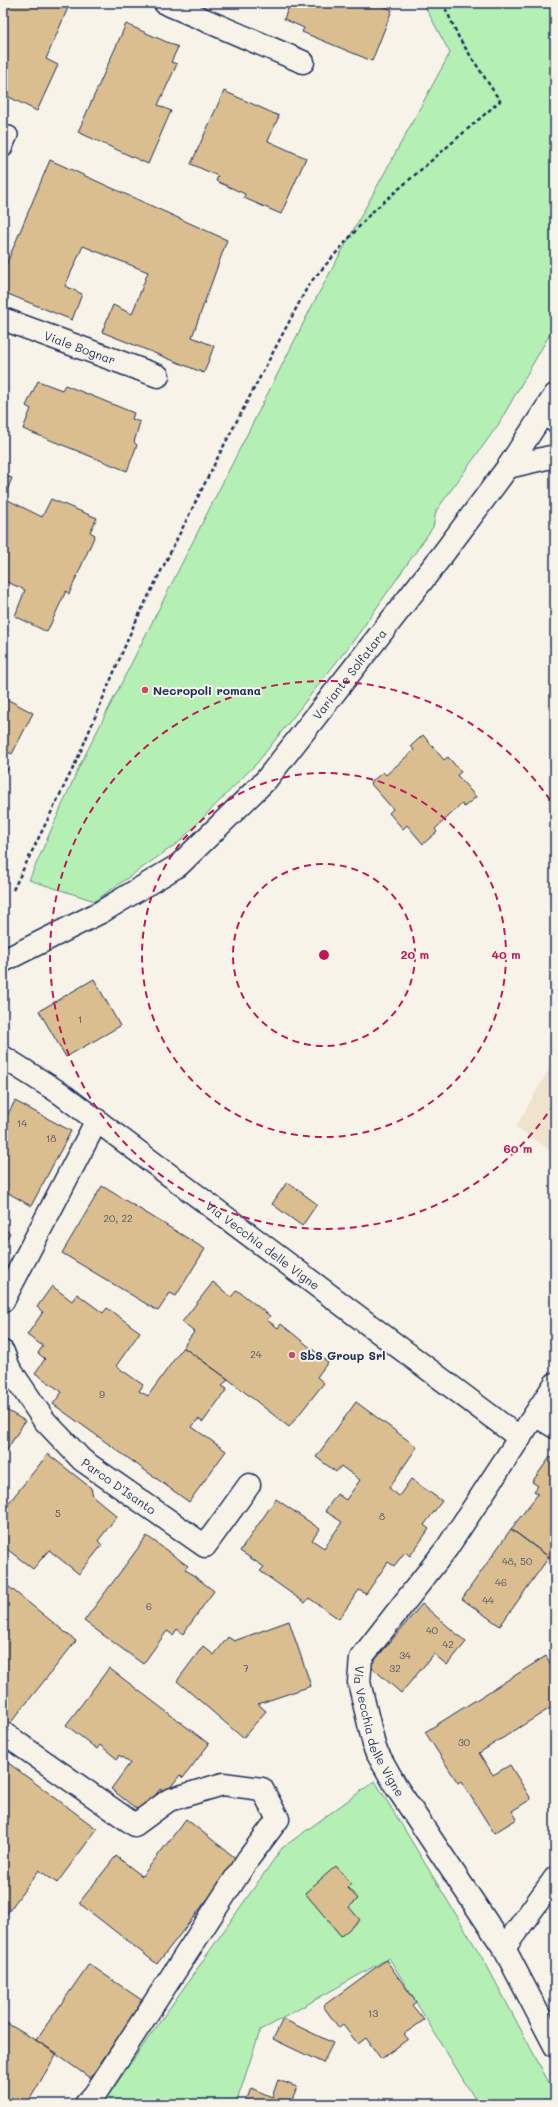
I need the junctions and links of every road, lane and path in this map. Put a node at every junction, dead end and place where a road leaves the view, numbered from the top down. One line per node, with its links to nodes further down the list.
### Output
1 (165, 3): 3 (street)
2 (443, 3): 10 (path)
3 (303, 62)
4 (3, 319): 5 (street, Viale Bognar)
5 (158, 376)
6 (555, 395): 7 (street, Variante Solfatara)
7 (549, 417): 9 (street, Variante Solfatara)
8 (555, 456): 9 (street)
9 (508, 467): 11 (street, Variante Solfatara)
10 (13, 890)
11 (3, 961)
12 (3, 1057): 13 (street, Via Vecchia delle Vigne)
13 (97, 1120): 14 (street); 19 (street, Via Vecchia delle Vigne)
14 (3, 1301)
15 (3, 1352): 20 (street, Parco D'Isanto)
16 (555, 1384): 17 (street, Via Vecchia delle Vigne)
17 (535, 1415): 18 (street); 19 (street, Via Vecchia delle Vigne)
18 (555, 1427)
19 (520, 1438): 23 (street, Via Vecchia delle Vigne)
20 (249, 1485)
21 (3, 1733): 25 (street)
22 (555, 1878): 23 (street)
23 (504, 1948): 24 (street, Via Vecchia delle Vigne)
24 (555, 2046)
25 (86, 2104)

